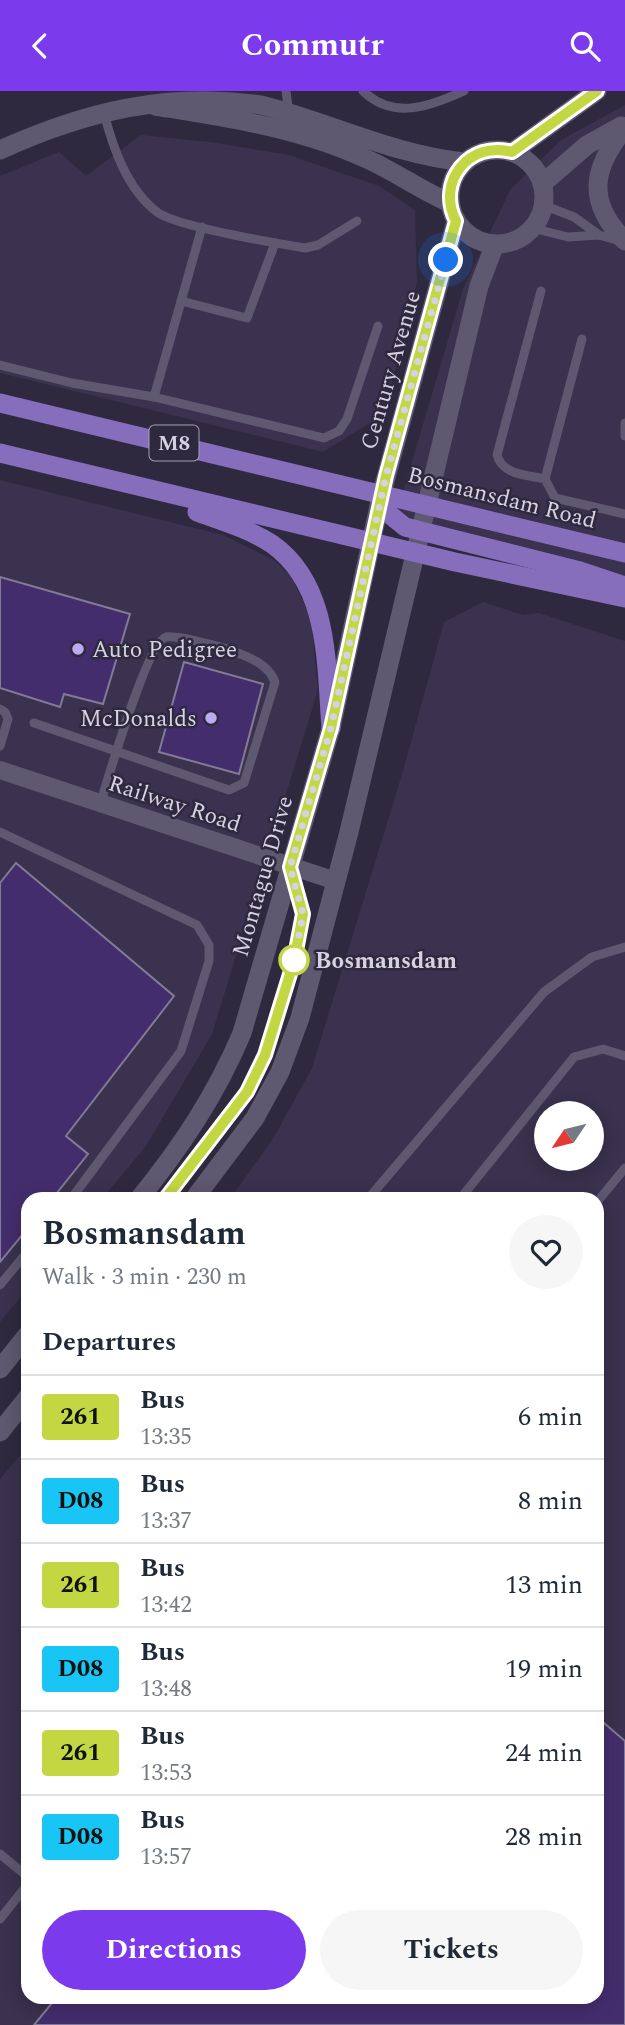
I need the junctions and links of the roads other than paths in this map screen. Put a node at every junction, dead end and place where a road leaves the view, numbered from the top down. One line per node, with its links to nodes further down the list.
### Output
1 (286, 91): 6 (lane)
2 (363, 91): 3 (lane)
3 (464, 91)
4 (597, 91): 9 (street)
5 (103, 108): 6 (street); 8 (street); 15 (lane)
6 (291, 123): 10 (street); 13 (street)
7 (625, 126): 11 (street); 18 (street)
8 (0, 150)
9 (512, 152): 10 (street); 11 (street)
10 (465, 162): 13 (street)
11 (542, 184): 12 (street)
12 (543, 205): 16 (street); 17 (lane)
13 (453, 212): 20 (street); 33 (street, Century Avenue)
14 (357, 221): 19 (lane)
15 (202, 227): 19 (lane); 22 (lane)
16 (532, 228): 17 (lane); 20 (street)
17 (599, 235): 18 (lane)
18 (625, 242)
19 (275, 243): 22 (lane)
20 (495, 244): 34 (street)
21 (541, 291): 32 (lane)
22 (181, 301): 26 (lane)
23 (378, 326): 26 (lane)
24 (582, 339): 32 (lane)
25 (0, 365): 26 (lane)
26 (154, 397)
27 (0, 403): 33 (main road, Bosmansdam Road / M8)
28 (625, 423): 29 (lane)
29 (625, 436)
30 (0, 453): 31 (main road, M8)
31 (101, 479): 37 (main road, M8); 44 (main road)
32 (545, 479): 35 (lane)
33 (382, 492): 34 (main road, Bosmansdam Road / M8); 36 (main road); 37 (street, Century Avenue)
34 (427, 504): 36 (street); 39 (main road, Bosmansdam Road / M8)
35 (625, 514)
36 (421, 531): 38 (street); 40 (main road)
37 (370, 541): 38 (main road, M8); 44 (street, Montague Drive)
38 (416, 552): 41 (main road, M8); 51 (street)
39 (625, 553)
40 (625, 586)
41 (625, 598)
42 (0, 709): 45 (lane)
43 (34, 723): 46 (lane)
44 (331, 728): 50 (street, Montague Drive)
45 (0, 746)
46 (117, 752): 46 (lane); 48 (lane)
47 (0, 770): 48 (street, Railway Road)
48 (100, 804): 50 (street, Railway Road)
49 (0, 832): 55 (lane)
50 (290, 867): 51 (street, Railway Road); 56 (street, Montague Drive); 57 (lane)
51 (336, 881): 58 (street)
52 (625, 947): 59 (lane)
53 (625, 1056): 60 (lane)
54 (625, 1168): 61 (lane)
55 (76, 1192)
56 (144, 1192)
57 (170, 1192)
58 (200, 1192)
59 (374, 1192)
60 (466, 1192)
61 (604, 1194)
62 (21, 1260): 63 (lane)
63 (0, 1285)
64 (21, 1343): 65 (street)
65 (0, 1369)
66 (21, 1406): 67 (street)
67 (0, 1432)
68 (0, 1854): 69 (lane)
69 (21, 1871)
70 (21, 1893): 71 (lane)
71 (0, 1919)

